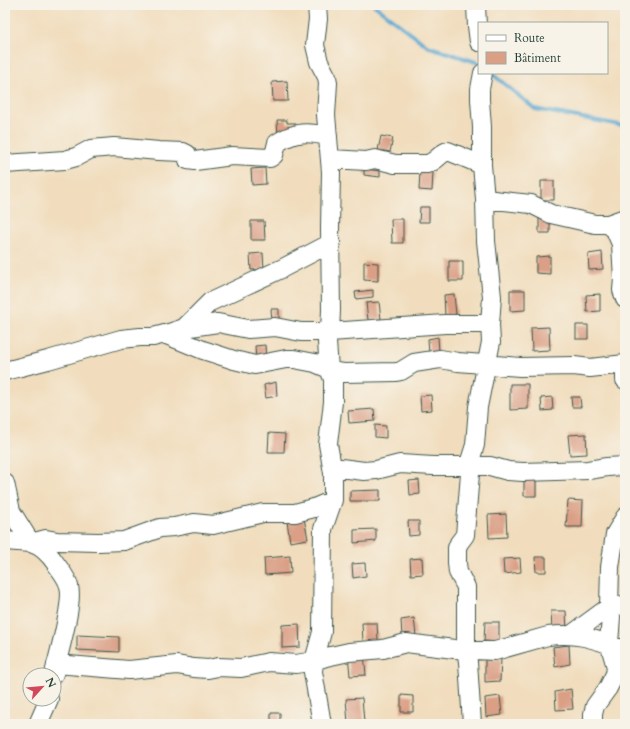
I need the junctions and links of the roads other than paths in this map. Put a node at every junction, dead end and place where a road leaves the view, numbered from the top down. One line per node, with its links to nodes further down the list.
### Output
1 (317, 5): 5 (street)
2 (476, 5): 3 (street)
3 (478, 34)
4 (482, 74): 8 (street)
5 (328, 136): 6 (street); 7 (street)
6 (331, 160): 8 (street); 12 (street)
7 (5, 164)
8 (482, 165): 9 (street)
9 (485, 199): 11 (street); 15 (street)
10 (625, 218): 11 (street)
11 (608, 224): 13 (street)
12 (331, 243): 16 (street); 17 (street)
13 (623, 244): 14 (street)
14 (625, 299)
15 (490, 324): 17 (street); 20 (street)
16 (184, 328): 17 (street); 18 (street)
17 (330, 332): 21 (street)
18 (164, 334): 21 (street); 23 (street)
19 (625, 364): 20 (street)
20 (488, 365): 21 (street); 27 (street)
21 (330, 369): 26 (street)
22 (625, 370): 24 (street)
23 (5, 371)
24 (625, 380)
25 (625, 466): 27 (street)
26 (332, 467): 27 (street); 29 (street)
27 (468, 467): 38 (street)
28 (5, 483): 34 (street)
29 (333, 500): 30 (street); 32 (street)
30 (295, 512): 32 (street); 34 (street)
31 (625, 517): 35 (street)
32 (324, 529): 39 (street)
33 (5, 541): 34 (street)
34 (31, 543): 40 (street)
35 (617, 606): 36 (street); 37 (street)
36 (571, 635): 37 (street); 38 (street)
37 (617, 647): 46 (street)
38 (466, 649): 39 (street); 45 (street)
39 (314, 662): 41 (street); 44 (street)
40 (55, 667)
41 (62, 669)
42 (45, 707): 43 (street)
43 (38, 724)
44 (322, 724)
45 (472, 724)
46 (593, 724)

